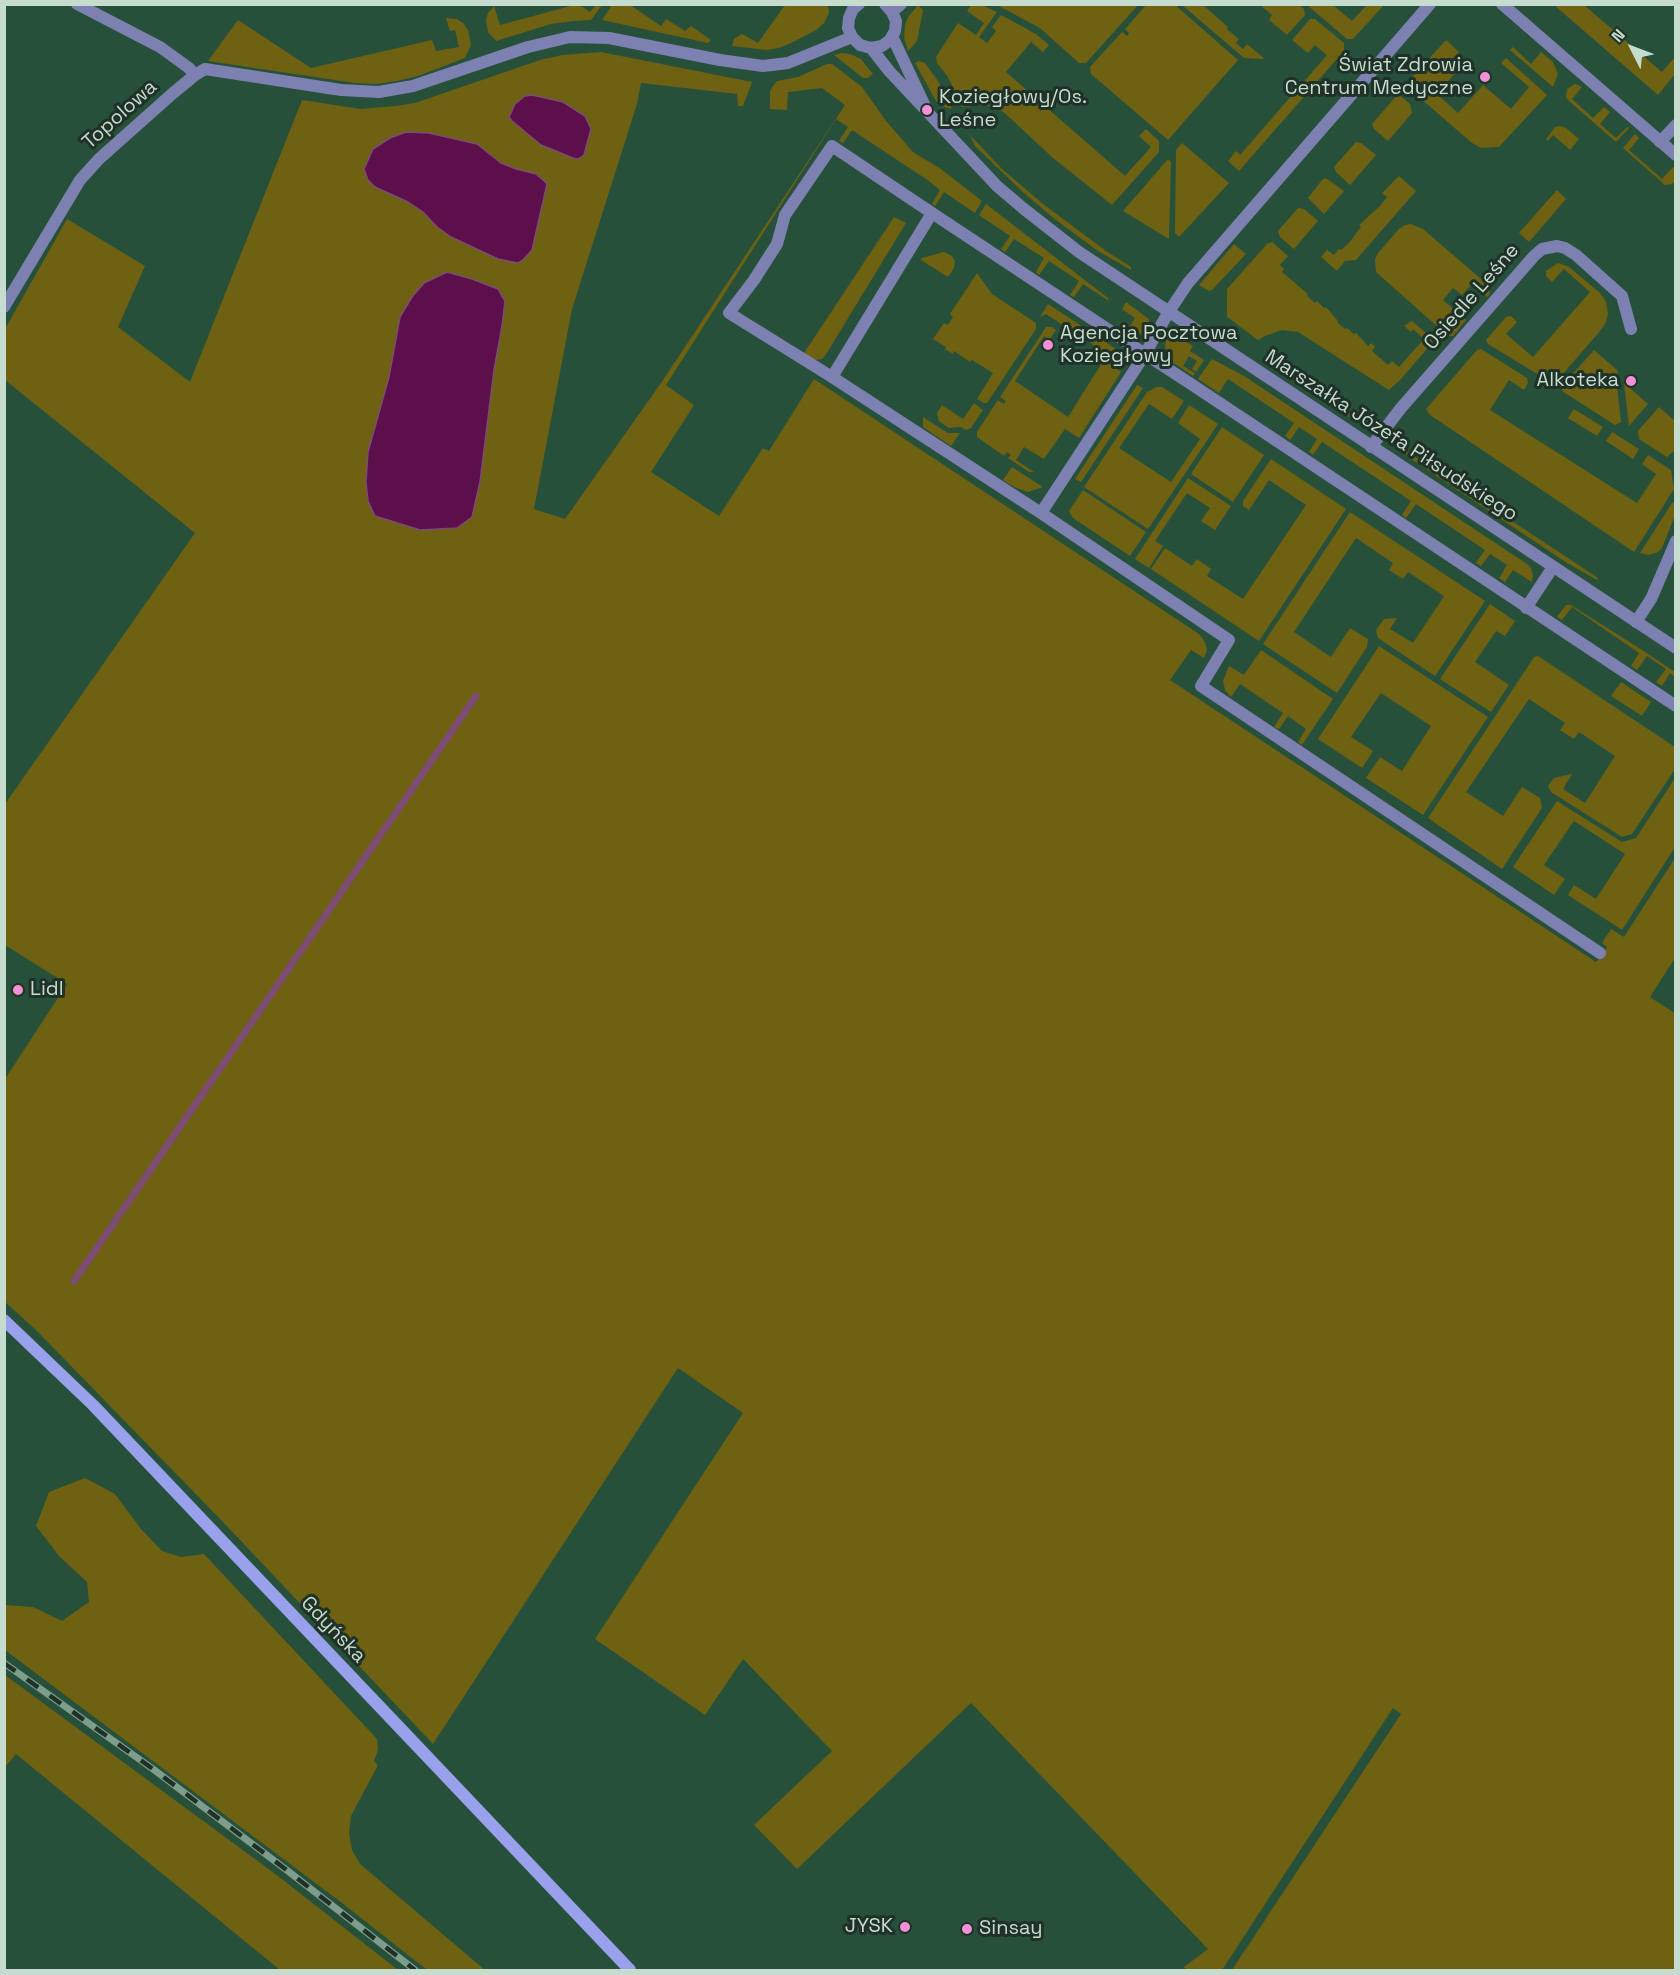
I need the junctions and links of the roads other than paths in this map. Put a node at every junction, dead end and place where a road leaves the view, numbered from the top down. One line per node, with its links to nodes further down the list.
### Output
1 (77, 4): 11 (street)
2 (845, 4): 7 (street)
3 (860, 4): 7 (street)
4 (1430, 4): 18 (street)
5 (1502, 4): 14 (street)
6 (893, 7): 8 (street)
7 (849, 18): 9 (street)
8 (892, 36): 10 (street); 12 (street, Marszałka Józefa Piłsudskiego)
9 (852, 37): 10 (street); 11 (street)
10 (871, 48): 12 (street, Marszałka Józefa Piłsudskiego)
11 (195, 75): 17 (street, Topolowa)
12 (927, 110): 18 (street, Marszałka Józefa Piłsudskiego)
13 (1676, 125): 14 (street)
14 (1660, 142): 15 (street)
15 (1676, 155)
16 (932, 213): 20 (street); 21 (street); 21 (street)
17 (4, 307)
18 (1168, 313): 20 (street); 22 (street, Marszałka Józefa Piłsudskiego)
19 (1631, 329): 22 (street, Osiedle Leśne)
20 (1145, 354): 23 (street); 26 (street)
21 (832, 378): 23 (street)
22 (1371, 447): 25 (street, Marszałka Józefa Piłsudskiego)
23 (1041, 513): 30 (street)
24 (1676, 541): 27 (street)
25 (1553, 567): 26 (street); 27 (street, Marszałka Józefa Piłsudskiego)
26 (1526, 608): 29 (street)
27 (1636, 622): 28 (street, Marszałka Józefa Piłsudskiego)
28 (1676, 648)
29 (1676, 706)
30 (1600, 953)
31 (4, 1320): 32 (main road, Gdyńska)
32 (630, 1971)

